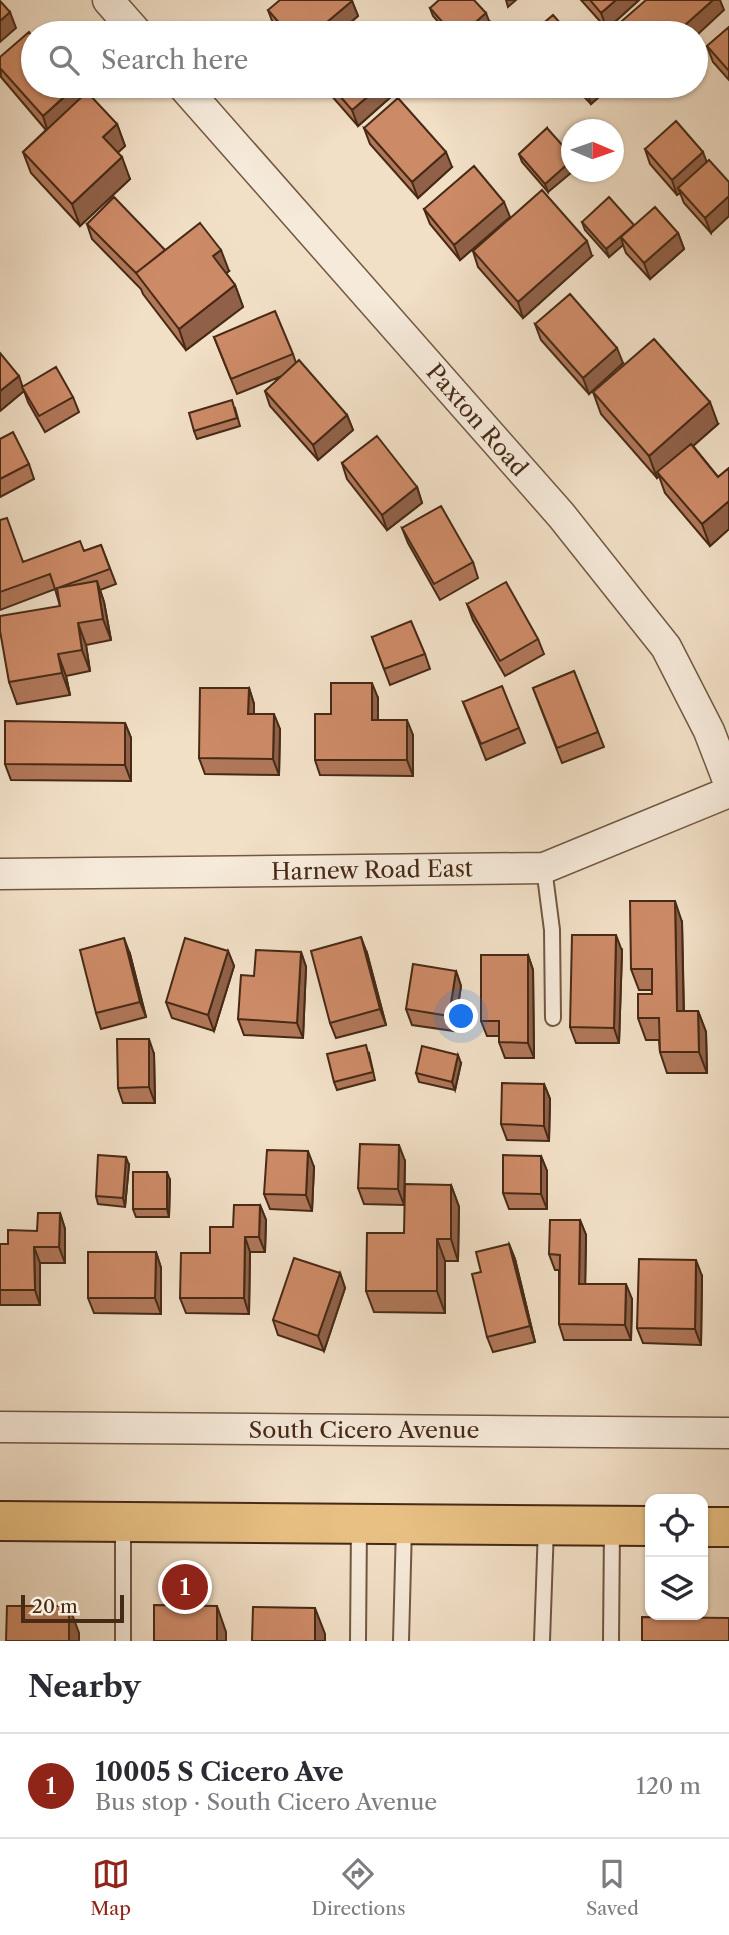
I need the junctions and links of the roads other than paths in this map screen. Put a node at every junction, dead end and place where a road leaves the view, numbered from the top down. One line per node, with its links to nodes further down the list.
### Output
1 (108, 0): 2 (street)
2 (126, 21)
3 (194, 98): 4 (street, Paxton Road)
4 (729, 783)
5 (729, 792): 6 (street, Harnew Road East)
6 (544, 868): 7 (street, Harnew Road East); 8 (lane)
7 (0, 874)
8 (554, 1018)
9 (0, 1427): 10 (street, South Cicero Avenue)
10 (729, 1433)
11 (0, 1521): 12 (main road)
12 (122, 1522): 13 (main road); 20 (lane)
13 (359, 1524): 14 (main road); 21 (lane)
14 (404, 1524): 15 (main road); 22 (lane)
15 (546, 1525): 16 (main road); 23 (lane)
16 (612, 1526): 17 (main road); 24 (lane)
17 (645, 1526)
18 (708, 1527): 19 (main road)
19 (729, 1527)
20 (123, 1641)
21 (358, 1641)
22 (401, 1641)
23 (542, 1641)
24 (611, 1641)

